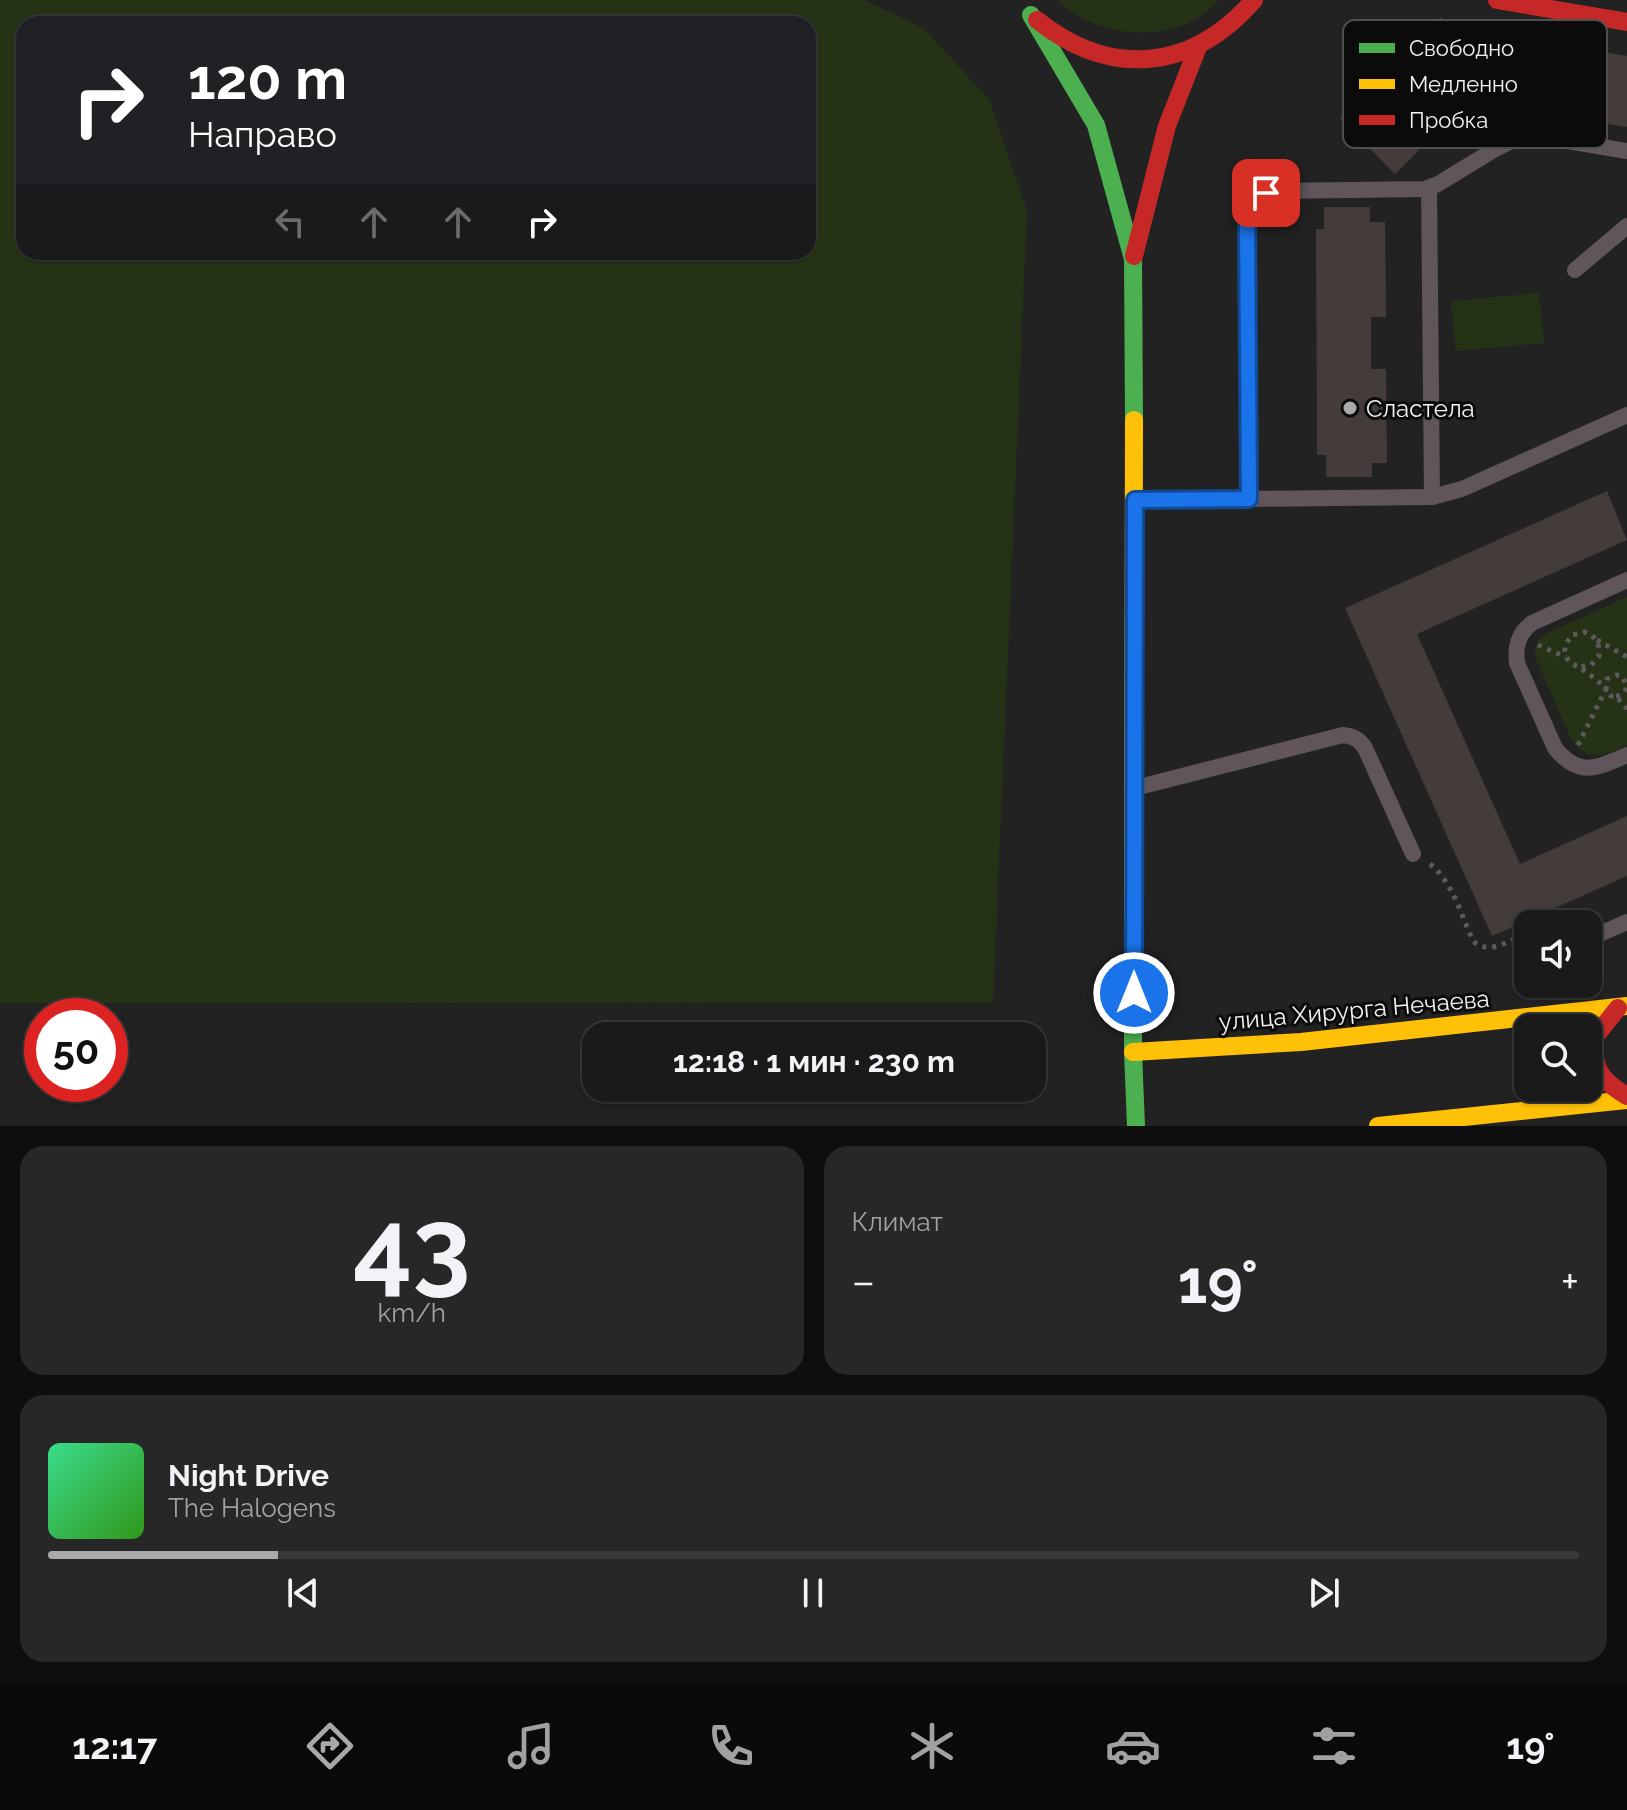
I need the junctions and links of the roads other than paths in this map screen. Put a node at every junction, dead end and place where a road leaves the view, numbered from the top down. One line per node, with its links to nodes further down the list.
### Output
1 (1254, 0): 5 (main road)
2 (1497, 0): 4 (main road)
3 (1026, 8): 5 (main road); 11 (main road)
4 (1627, 22)
5 (1198, 47): 11 (main road)
6 (1497, 148): 9 (lane)
7 (1607, 148): 8 (lane)
8 (1627, 151)
9 (1429, 188): 14 (lane); 15 (lane)
10 (1627, 226): 12 (lane)
11 (1133, 259): 16 (main road)
12 (1575, 270)
13 (1627, 415): 14 (lane)
14 (1432, 497): 15 (lane)
15 (1249, 499): 16 (lane)
16 (1135, 500): 19 (main road)
17 (1627, 580): 18 (lane)
18 (1627, 755)
19 (1134, 788): 20 (lane); 24 (main road)
20 (1413, 854)
21 (1627, 922): 22 (lane)
22 (1602, 933)
23 (1622, 1007): 24 (main road, улица Хирурга Нечаева); 25 (main road)
24 (1133, 1052): 26 (main road)
25 (1627, 1098): 27 (main road)
26 (1136, 1126)
27 (1378, 1126)

